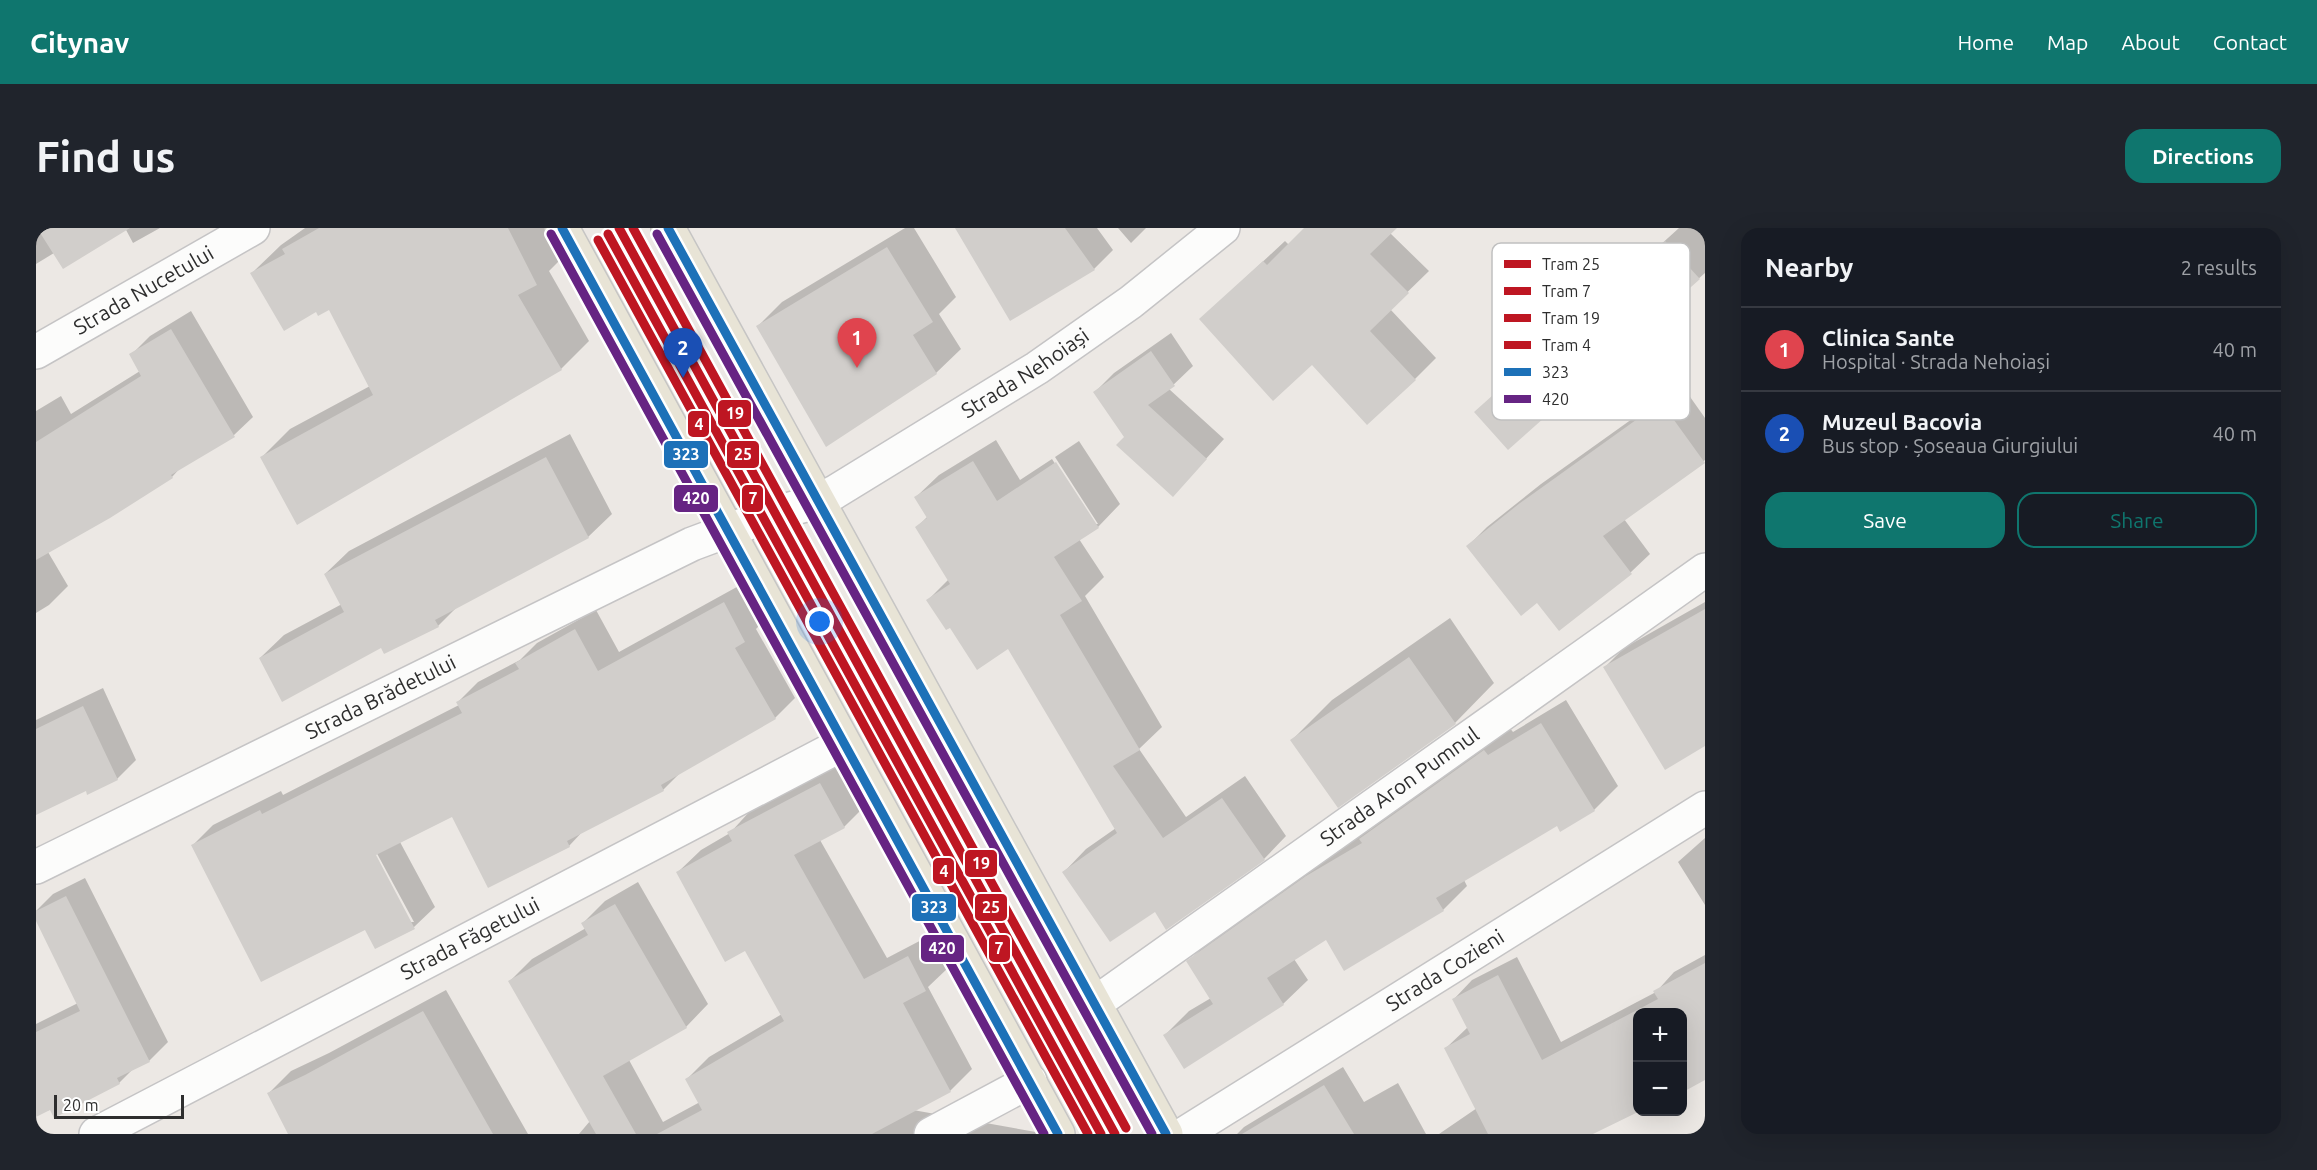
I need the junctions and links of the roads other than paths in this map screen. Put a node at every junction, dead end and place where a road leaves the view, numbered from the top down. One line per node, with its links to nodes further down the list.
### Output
1 (253, 228): 5 (street, Strada Nucetului)
2 (562, 228): 7 (main road)
3 (668, 228): 6 (main road)
4 (1223, 228): 6 (street, Strada Nehoiași)
5 (36, 352)
6 (817, 502): 7 (street, Strada Nehoiași); 12 (main road)
7 (726, 530): 9 (main road); 11 (street, Strada Brădetului)
8 (1705, 570): 12 (street, Strada Aron Pumnul)
9 (843, 744): 13 (main road); 14 (street, Strada Făgetului)
10 (1705, 808): 18 (street, Strada Cozieni)
11 (36, 867)
12 (1094, 1004): 17 (main road)
13 (1030, 1081): 15 (street); 16 (main road)
14 (96, 1134)
15 (931, 1134)
16 (1058, 1134)
17 (1166, 1134)
18 (1184, 1134)

